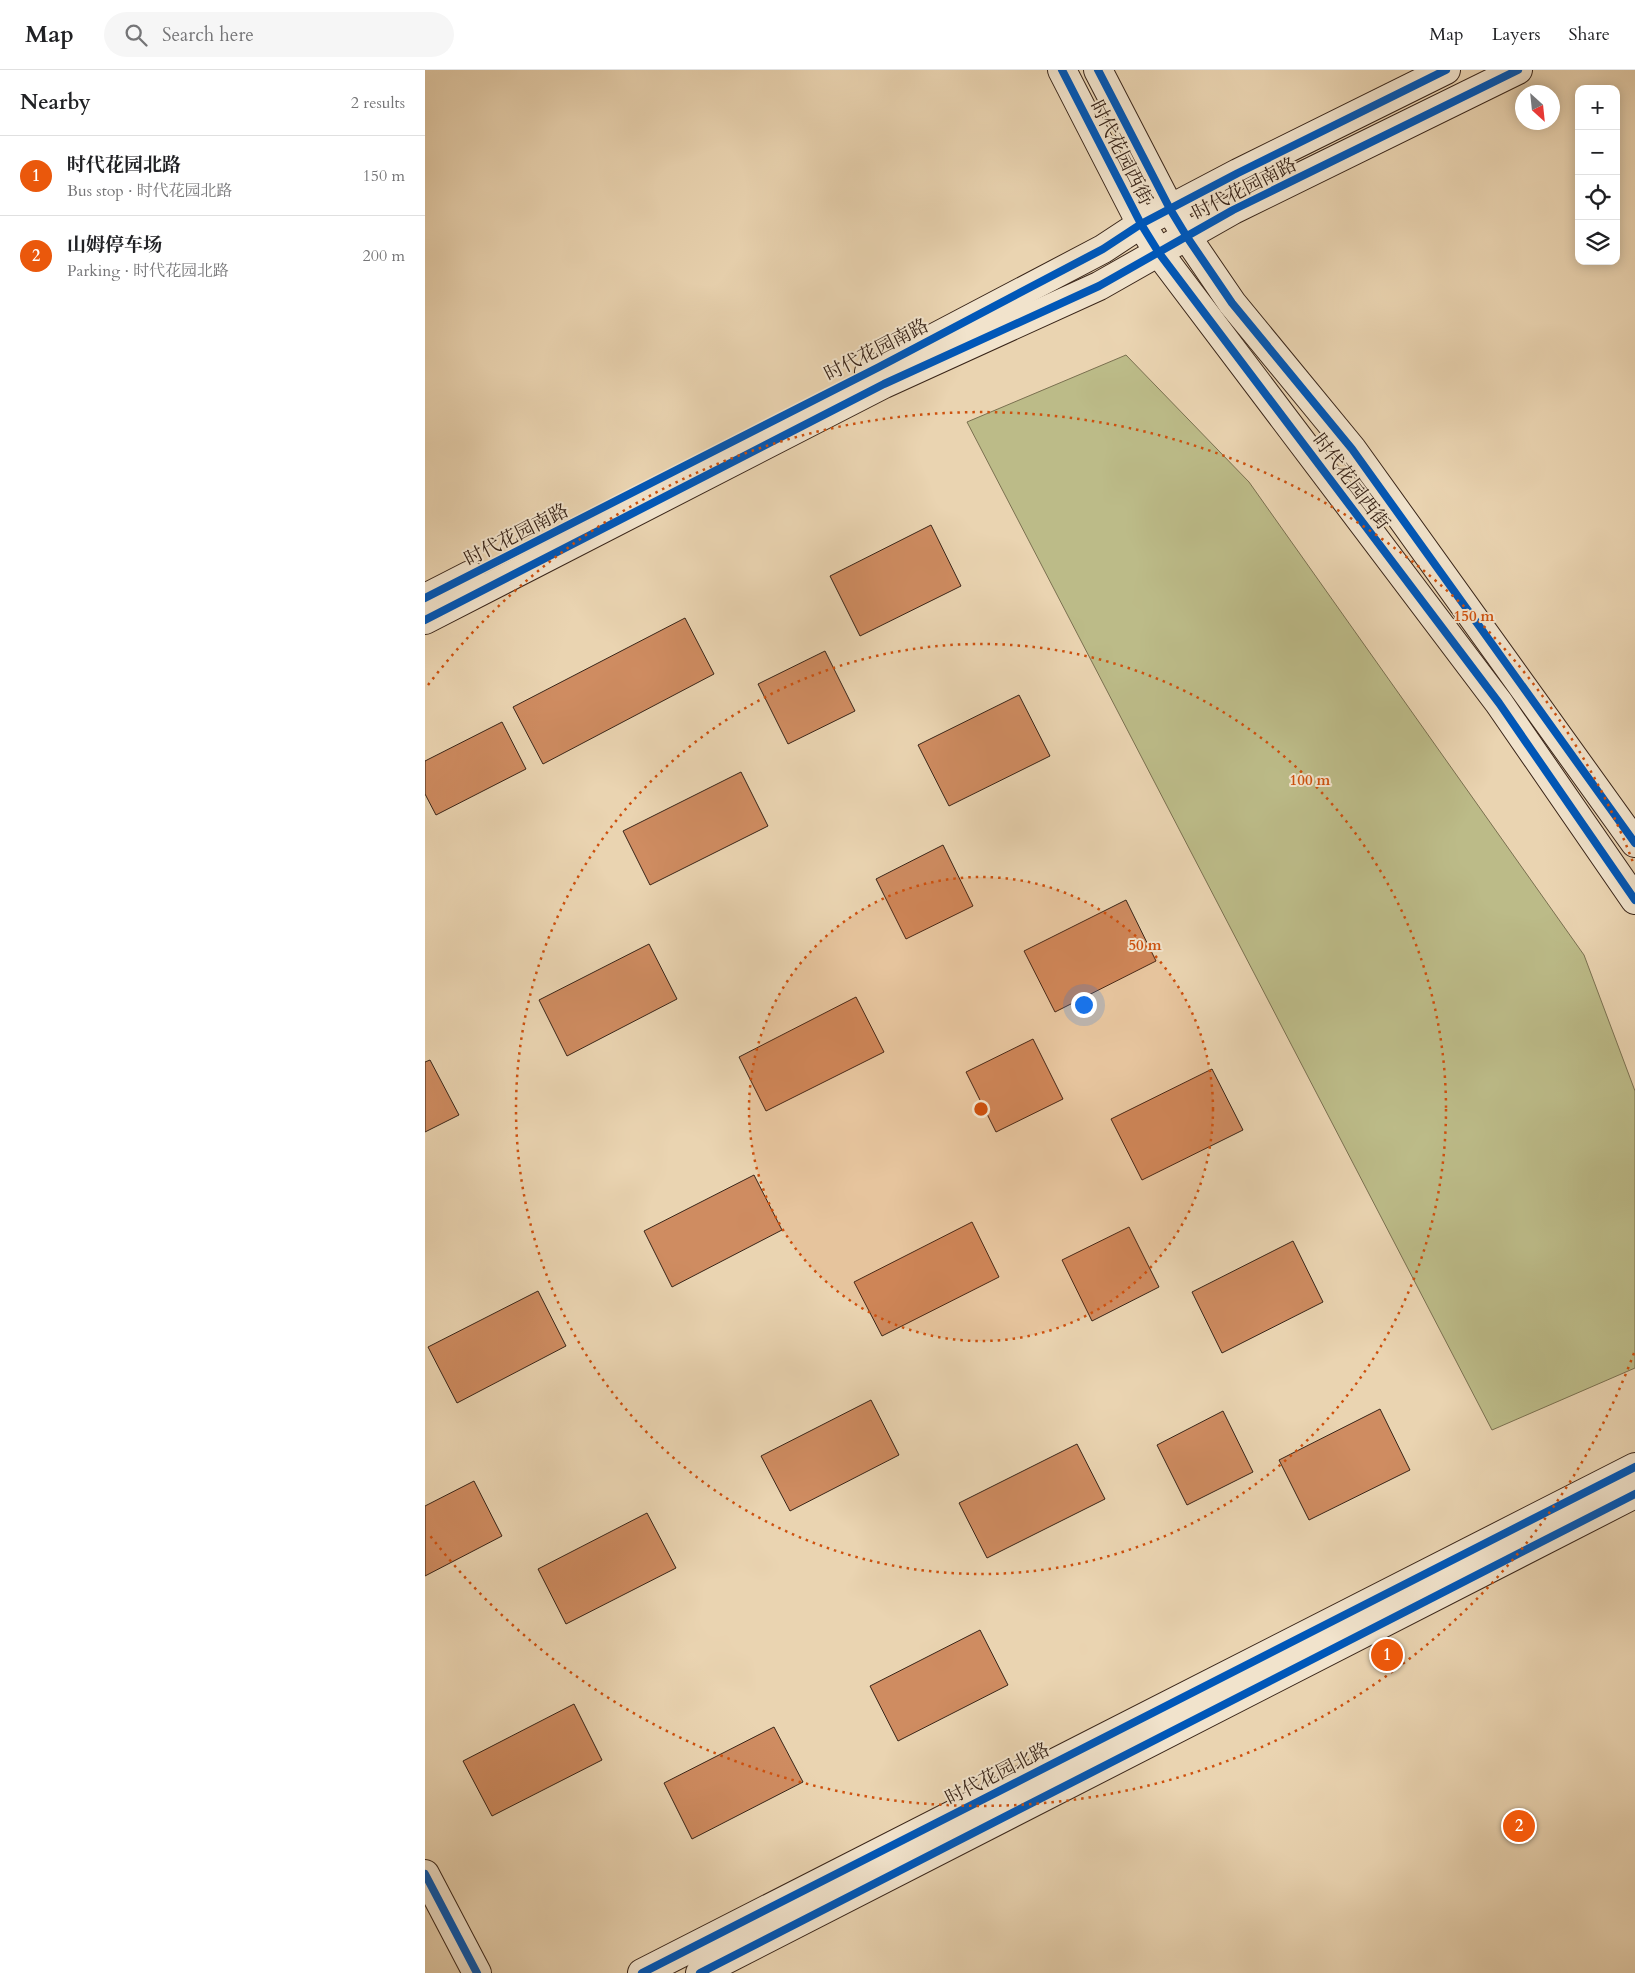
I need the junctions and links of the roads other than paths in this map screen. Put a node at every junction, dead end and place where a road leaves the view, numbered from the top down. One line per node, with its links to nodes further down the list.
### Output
1 (1062, 70): 6 (street, 时代花园西街)
2 (1098, 70): 5 (street, 时代花园西街)
3 (1446, 70): 5 (street, 时代花园南路)
4 (1517, 70): 7 (street, 时代花园南路)
5 (1170, 209): 6 (street, 时代花园南路); 7 (street, 时代花园西街)
6 (1141, 224): 8 (street, 时代花园西街); 9 (street, 时代花园南路)
7 (1187, 236): 8 (street, 时代花园南路); 11 (street, 时代花园西街)
8 (1159, 252): 10 (street, 时代花园南路); 12 (street, 时代花园西街)
9 (425, 598)
10 (425, 620)
11 (1635, 843)
12 (1635, 900)
13 (1635, 1467): 17 (street, 时代花园北路)
14 (1635, 1494): 18 (street)
15 (425, 1874): 16 (street)
16 (477, 1973)
17 (642, 1973)
18 (700, 1973)

